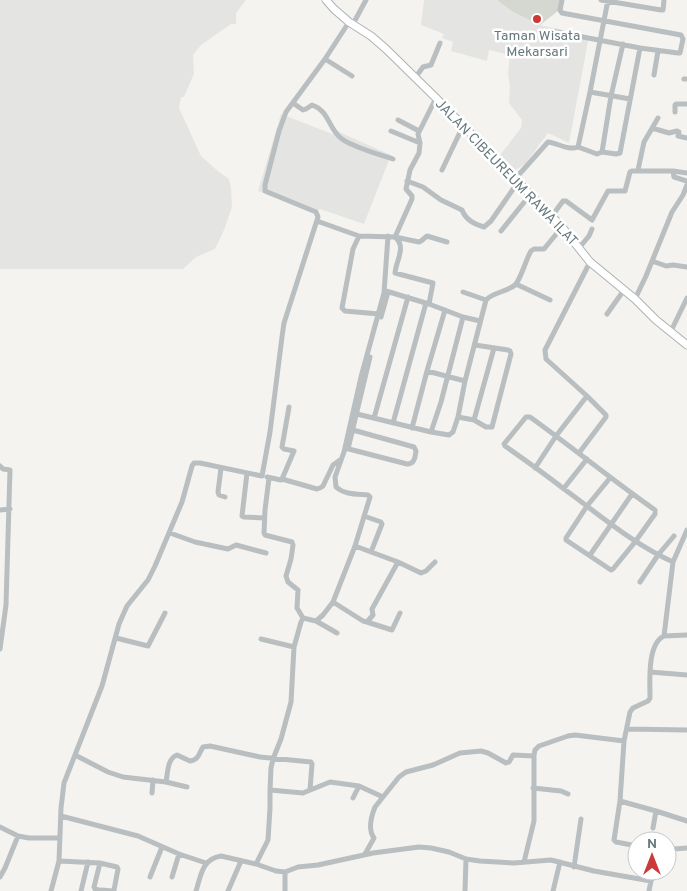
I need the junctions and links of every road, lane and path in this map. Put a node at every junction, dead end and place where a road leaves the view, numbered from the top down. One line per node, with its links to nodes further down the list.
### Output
1 (326, 0): 7 (street, JALAN CIBEUREUM RAWA ILAT)
2 (366, 0): 7 (street)
3 (562, 0): 6 (street)
4 (606, 0): 5 (street); 6 (street)
5 (664, 0)
6 (604, 20): 9 (street); 13 (street)
7 (351, 23): 14 (street); 17 (street, JALAN CIBEUREUM RAWA ILAT)
8 (552, 31): 9 (street)
9 (600, 40): 11 (street); 18 (street)
10 (440, 43): 17 (street)
11 (623, 44): 12 (street); 19 (street)
12 (640, 48): 13 (street); 21 (street)
13 (658, 51): 15 (street)
14 (325, 59): 16 (street); 22 (street)
15 (654, 75)
16 (352, 76)
17 (415, 78): 20 (street, JALAN CIBEUREUM RAWA ILAT)
18 (590, 92): 19 (street); 33 (street)
19 (611, 96): 21 (street); 34 (street)
20 (436, 98): 27 (street, JALAN CIBEUREUM RAWA ILAT); 29 (street)
21 (630, 99): 34 (street)
22 (293, 103): 35 (street); 46 (street)
23 (687, 104): 24 (street)
24 (675, 112)
25 (658, 118): 28 (street)
26 (398, 120): 29 (street)
27 (463, 126): 36 (street); 41 (street, JALAN CIBEUREUM RAWA ILAT)
28 (652, 128): 31 (street); 37 (street)
29 (419, 130): 32 (street)
30 (391, 131): 32 (street)
31 (687, 138)
32 (420, 143): 40 (street)
33 (578, 148): 34 (street); 41 (street)
34 (602, 152)
35 (393, 159)
36 (442, 170)
37 (638, 170): 38 (street); 45 (street)
38 (673, 171): 39 (street); 42 (street)
39 (687, 173)
40 (407, 181): 41 (street); 52 (street)
41 (517, 181): 43 (street, JALAN CIBEUREUM RAWA ILAT)
42 (687, 186): 44 (street)
43 (530, 195): 45 (street, JALAN CIBEUREUM RAWA ILAT); 49 (street)
44 (685, 196): 55 (street)
45 (552, 216): 47 (street, JALAN CIBEUREUM RAWA ILAT)
46 (317, 221): 50 (street); 99 (street)
47 (562, 227): 54 (street, JALAN CIBEUREUM RAWA ILAT); 58 (street)
48 (592, 229): 54 (street)
49 (501, 231)
50 (359, 236): 51 (street); 69 (street)
51 (388, 236): 52 (street); 60 (street)
52 (395, 236): 53 (street); 67 (street)
53 (447, 242)
54 (579, 248): 56 (street, JALAN CIBEUREUM RAWA ILAT)
55 (652, 261): 57 (street); 64 (street)
56 (590, 262): 59 (street, JALAN CIBEUREUM RAWA ILAT); 80 (street)
57 (687, 267)
58 (516, 284): 65 (street); 66 (street)
59 (624, 290): 64 (street, JALAN CIBEUREUM RAWA ILAT); 70 (street)
60 (386, 291): 62 (street); 69 (street); 82 (street)
61 (463, 292): 65 (street)
62 (408, 297): 67 (street); 84 (street)
63 (687, 298): 73 (street)
64 (635, 299): 73 (street, JALAN CIBEUREUM RAWA ILAT)
65 (486, 300): 72 (street)
66 (550, 300)
67 (427, 303): 68 (street); 86 (street)
68 (445, 310): 71 (street); 77 (street)
69 (378, 314): 91 (street)
70 (607, 314)
71 (463, 317): 72 (street); 78 (street)
72 (480, 321): 74 (street)
73 (671, 331): 75 (street, JALAN CIBEUREUM RAWA ILAT)
74 (475, 345): 76 (street); 79 (street)
75 (687, 345)
76 (494, 348): 85 (street); 85 (street)
77 (427, 371): 78 (street); 87 (street)
78 (447, 376): 79 (street); 89 (street)
79 (465, 380): 83 (street)
80 (587, 396): 90 (street); 92 (street)
81 (289, 407): 102 (street)
82 (357, 414): 84 (street); 88 (street)
83 (458, 416): 85 (street); 89 (street)
84 (374, 418): 86 (street)
85 (474, 420)
86 (394, 423): 87 (street)
87 (412, 428): 89 (street)
88 (353, 430): 91 (street); 91 (street)
89 (431, 432)
90 (556, 436): 92 (street); 97 (street); 97 (street)
91 (346, 448): 94 (street)
92 (579, 453): 93 (street)
93 (587, 458): 101 (street); 103 (street)
94 (341, 459): 102 (street); 109 (street)
95 (0, 466): 107 (street)
96 (221, 468): 98 (street); 105 (street); 113 (street)
97 (535, 468): 103 (street)
98 (247, 473): 99 (street); 110 (street)
99 (262, 476): 100 (street)
100 (269, 478): 102 (street); 110 (street)
101 (610, 478): 104 (street); 106 (street)
102 (282, 480)
103 (564, 488): 106 (street)
104 (632, 494): 111 (street); 115 (street)
105 (225, 496)
106 (587, 506): 111 (street); 119 (street)
107 (10, 509): 108 (street); 137 (street)
108 (0, 510)
109 (364, 516): 116 (street); 117 (street)
110 (264, 518): 128 (street)
111 (611, 524): 115 (street); 119 (street)
112 (687, 530): 123 (street)
113 (170, 533): 118 (street); 134 (street)
114 (674, 536): 120 (street)
115 (635, 542): 119 (street); 120 (street)
116 (355, 546): 117 (street); 125 (street)
117 (371, 552): 121 (street)
118 (266, 553)
119 (590, 555)
120 (658, 556): 123 (street); 124 (street)
121 (398, 562): 122 (street); 130 (street)
122 (435, 562)
123 (673, 562): 133 (street)
124 (640, 582)
125 (333, 602): 129 (street); 130 (street)
126 (166, 613): 134 (street)
127 (400, 613): 130 (street)
128 (303, 618): 129 (street); 136 (street)
129 (316, 621): 131 (street)
130 (367, 622)
131 (337, 633)
132 (687, 635): 133 (street)
133 (664, 636): 138 (street)
134 (116, 638): 143 (street)
135 (261, 639): 136 (street)
136 (294, 647): 145 (street)
137 (0, 649)
138 (650, 672): 139 (street); 140 (street)
139 (687, 675)
140 (627, 729): 141 (street); 142 (street)
141 (687, 730)
142 (624, 741): 144 (street); 157 (street)
143 (75, 755): 146 (street); 159 (street)
144 (534, 756): 150 (street); 156 (street)
145 (273, 759): 147 (street); 151 (street); 152 (street)
146 (154, 780): 147 (street); 153 (street)
147 (166, 782): 149 (street)
148 (359, 786): 152 (street); 155 (street); 156 (street)
149 (187, 787)
150 (533, 788): 154 (street); 174 (street)
151 (270, 790): 152 (street); 178 (street)
152 (310, 790)
153 (152, 793)
154 (568, 794)
155 (353, 798)
156 (383, 798): 169 (street)
157 (620, 801): 158 (street); 166 (street)
158 (656, 811): 161 (street); 163 (street)
159 (61, 816): 165 (street); 167 (street)
160 (581, 819): 179 (street)
161 (687, 821)
162 (0, 827): 164 (street)
163 (653, 828)
164 (18, 836): 165 (street); 181 (street)
165 (59, 838): 171 (street)
166 (627, 844)
167 (162, 847): 168 (street); 182 (street)
168 (179, 854): 177 (street); 183 (street)
169 (365, 854): 170 (street); 180 (street)
170 (466, 859): 174 (street); 192 (street)
171 (59, 861): 173 (street); 186 (street)
172 (241, 861): 177 (street); 178 (street); 190 (street)
173 (88, 862): 176 (street); 187 (street)
174 (524, 862): 175 (street)
175 (560, 862): 179 (street); 193 (street)
176 (100, 863): 188 (street); 188 (street)
177 (206, 863): 189 (street)
178 (256, 864): 180 (street)
179 (574, 867): 184 (street)
180 (285, 872): 191 (street)
181 (0, 877)
182 (150, 877)
183 (172, 877)
184 (627, 877)
185 (650, 881): 194 (street)
186 (51, 891)
187 (81, 891)
188 (102, 891)
189 (196, 891)
190 (228, 891)
191 (285, 891)
192 (465, 891)
193 (554, 891)
194 (649, 891)

